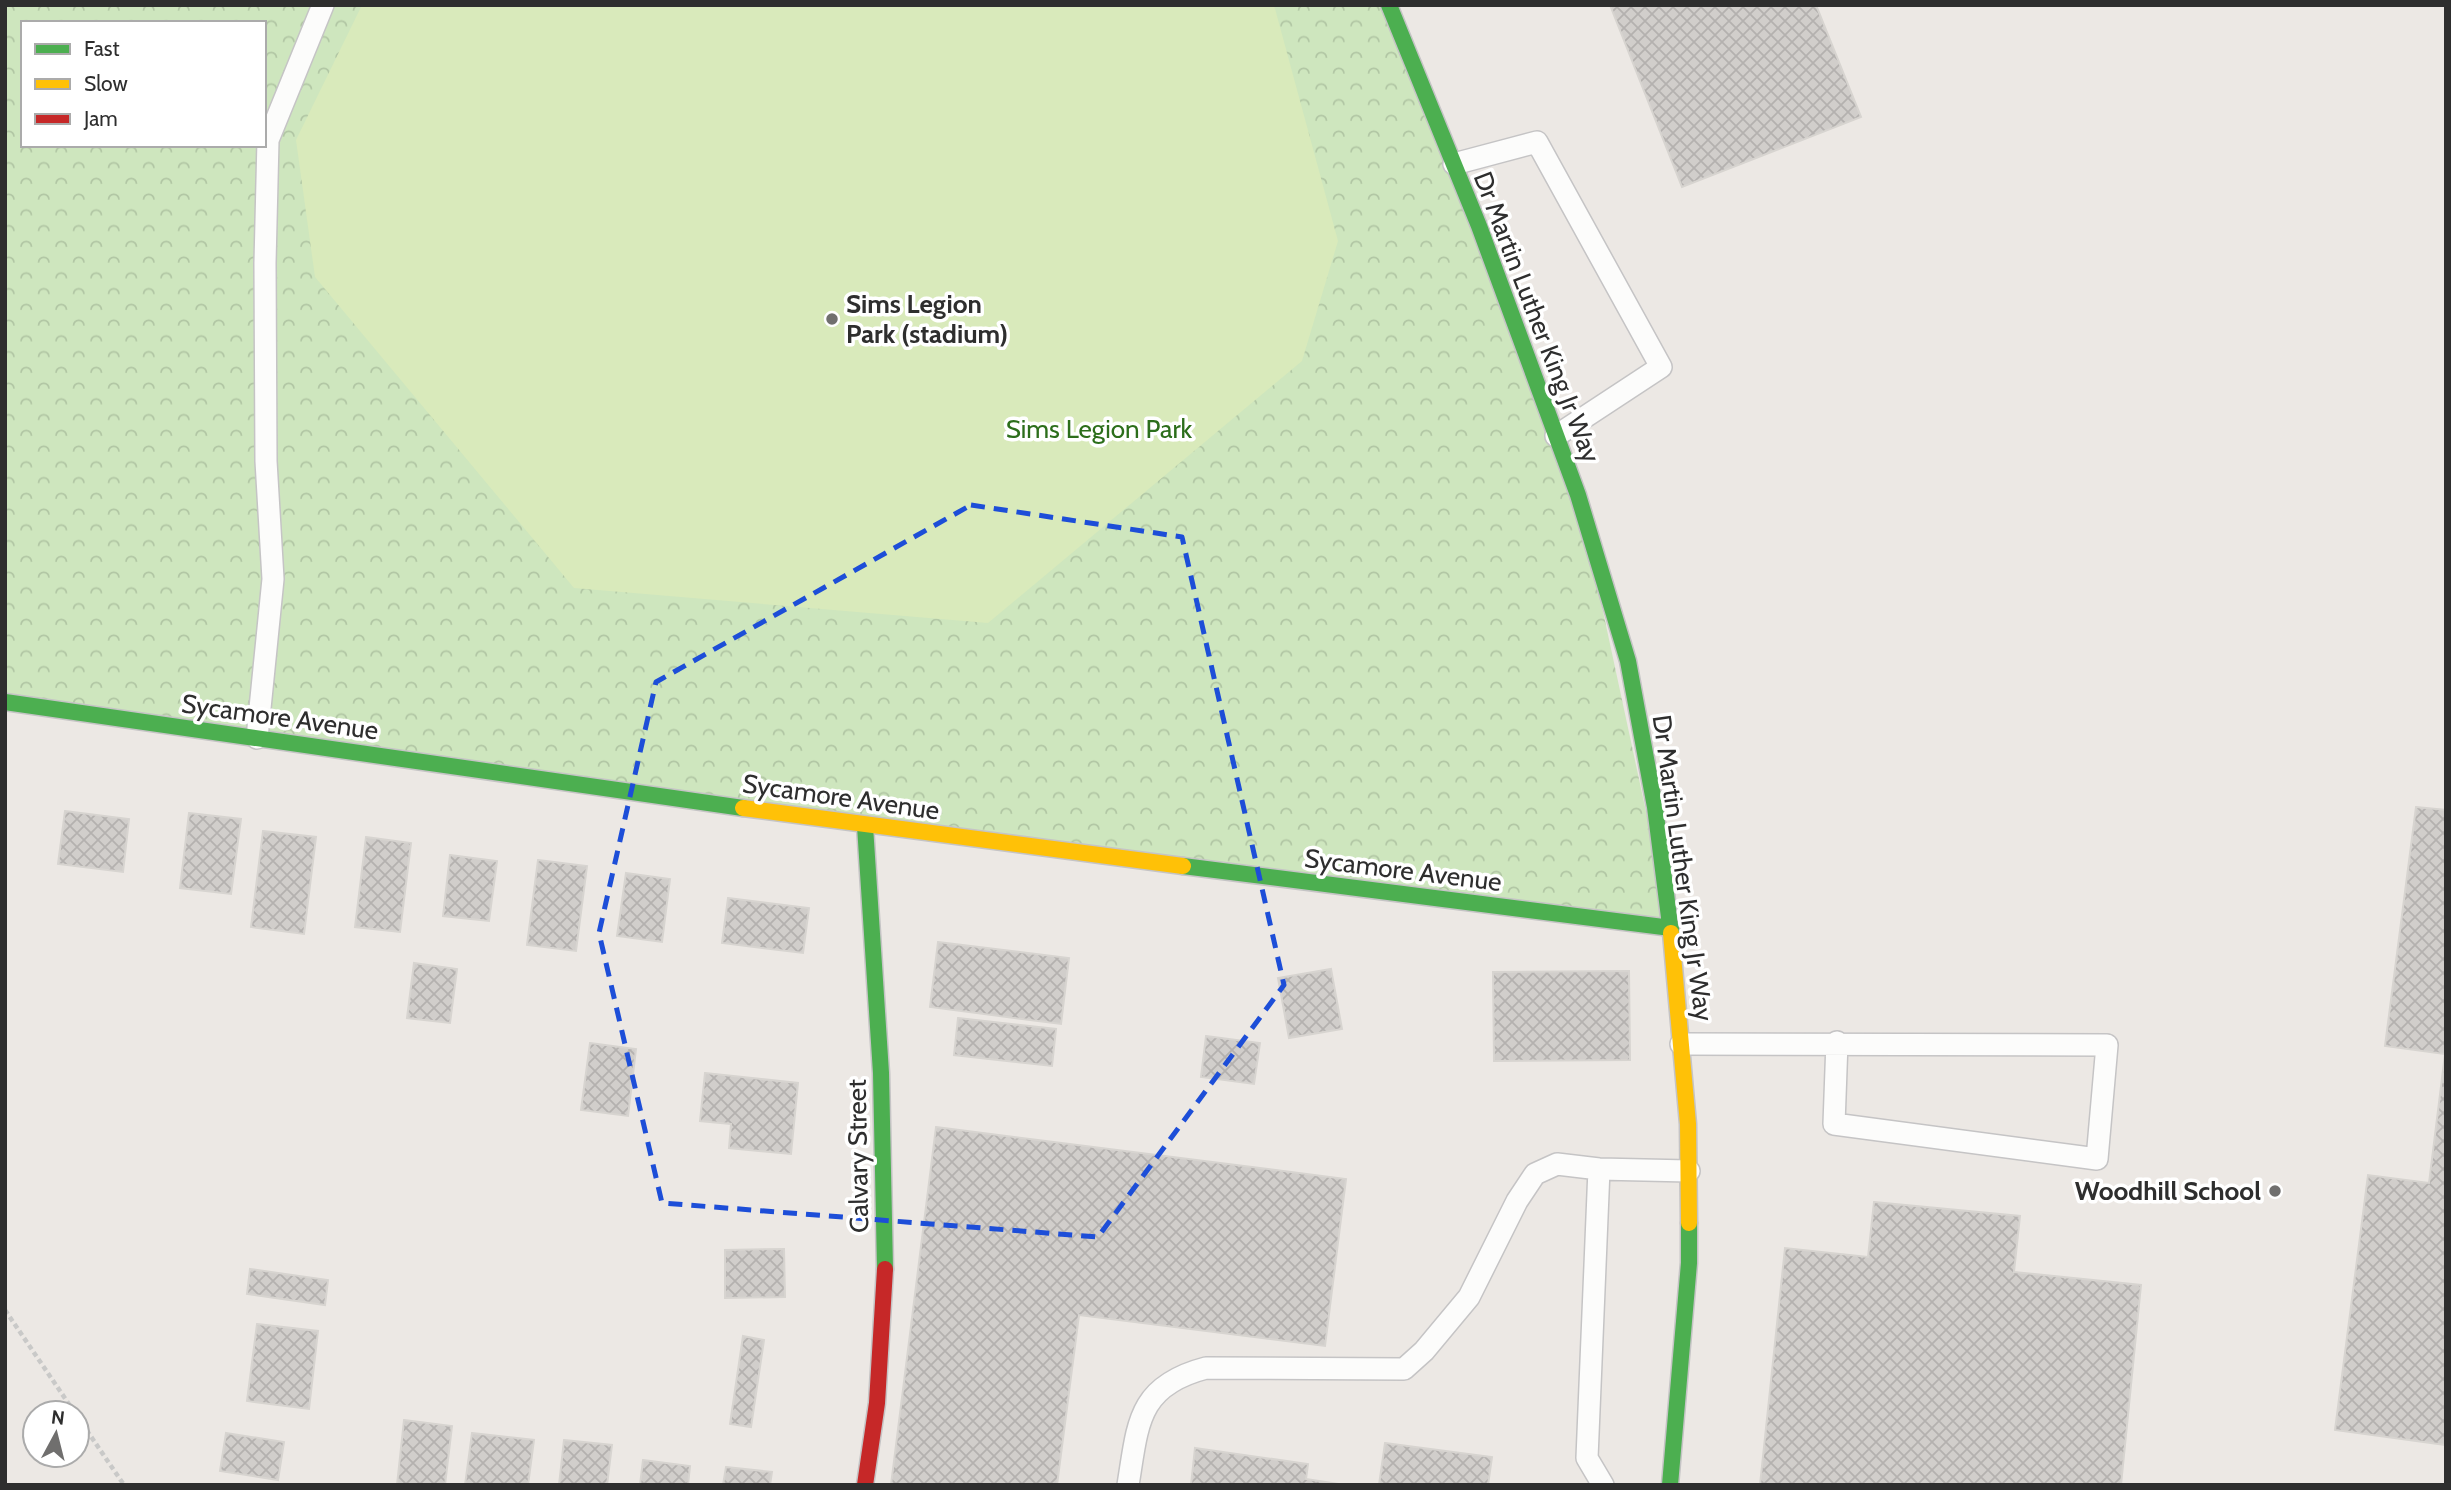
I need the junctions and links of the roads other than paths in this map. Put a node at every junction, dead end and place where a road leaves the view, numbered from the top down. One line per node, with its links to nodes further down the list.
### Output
1 (323, 5): 6 (lane)
2 (1389, 5): 3 (street, Dr Martin Luther King Jr Way)
3 (1454, 164): 4 (street, Dr Martin Luther King Jr Way); 4 (lane)
4 (1556, 436): 8 (street, Dr Martin Luther King Jr Way)
5 (5, 702): 6 (street, Sycamore Avenue)
6 (257, 738): 7 (street, Sycamore Avenue)
7 (865, 826): 8 (street, Sycamore Avenue); 13 (street, Calvary Street)
8 (1671, 929): 10 (street, Dr Martin Luther King Jr Way)
9 (1837, 1042): 9 (lane); 10 (lane)
10 (1681, 1044): 12 (street, Dr Martin Luther King Jr Way)
11 (1599, 1169): 12 (lane); 14 (lane); 15 (lane)
12 (1689, 1171): 16 (street, Dr Martin Luther King Jr Way)
13 (865, 1485)
14 (1128, 1485)
15 (1603, 1485)
16 (1670, 1485)

